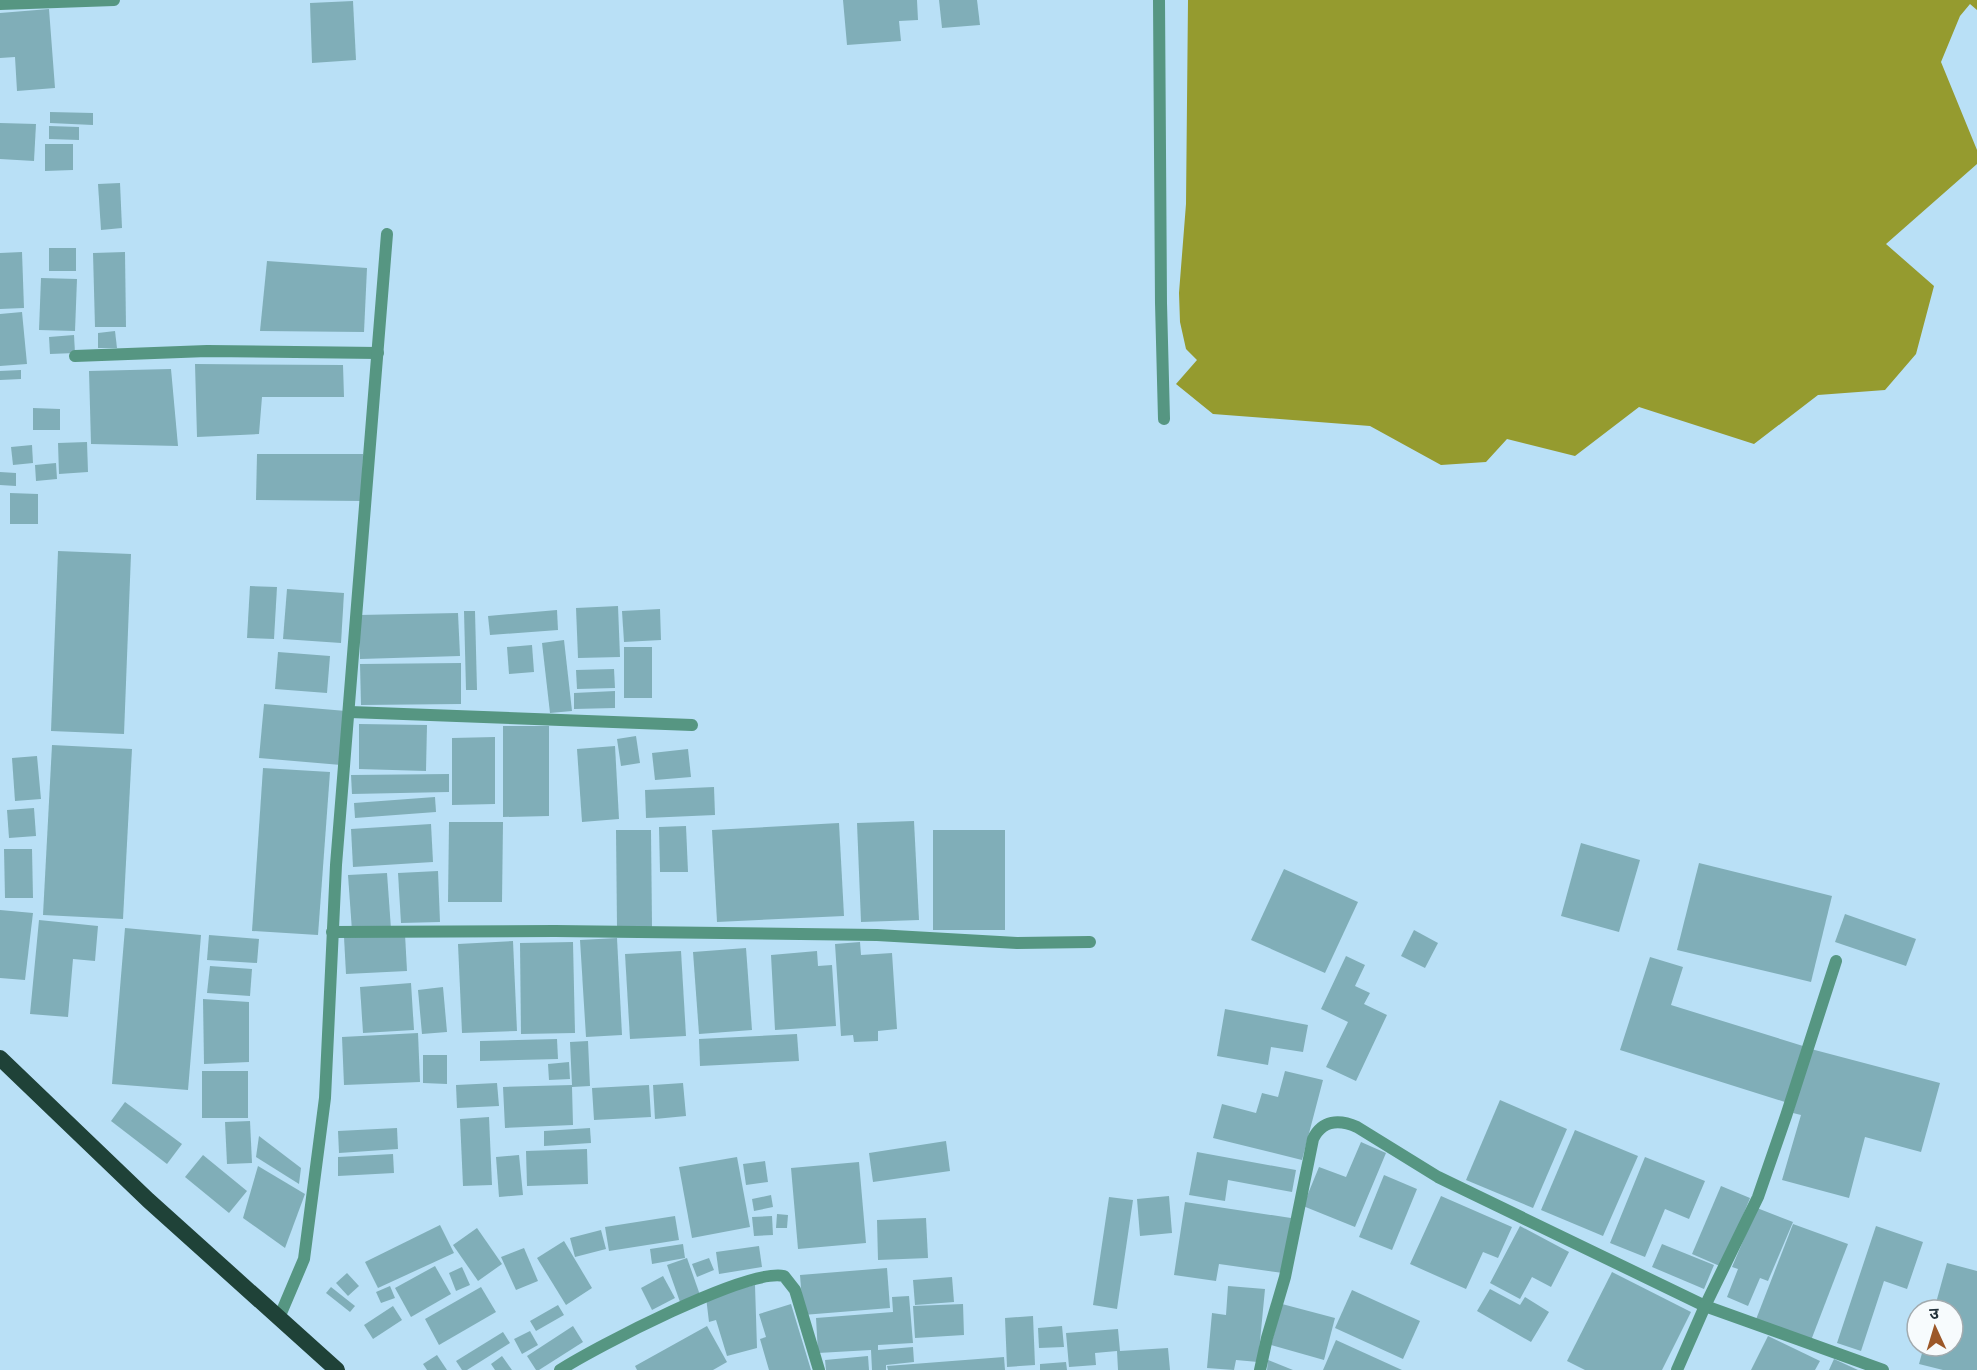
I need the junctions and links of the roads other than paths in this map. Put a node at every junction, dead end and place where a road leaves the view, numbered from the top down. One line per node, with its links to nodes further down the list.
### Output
1 (114, 0): 3 (street)
2 (1159, 0): 7 (street)
3 (0, 4)
4 (387, 234): 5 (street)
5 (378, 353): 6 (street); 8 (street)
6 (75, 356)
7 (1164, 419)
8 (350, 712): 9 (street); 10 (street)
9 (692, 725)
10 (332, 932): 11 (street); 15 (street)
11 (1090, 942)
12 (1836, 961): 14 (street)
13 (0, 1058): 15 (highway)
14 (1705, 1306): 19 (street); 20 (street); 21 (street)
15 (279, 1318): 16 (highway)
16 (337, 1370)
17 (560, 1370): 18 (street)
18 (819, 1370)
19 (1260, 1370)
20 (1677, 1370)
21 (1883, 1370)

